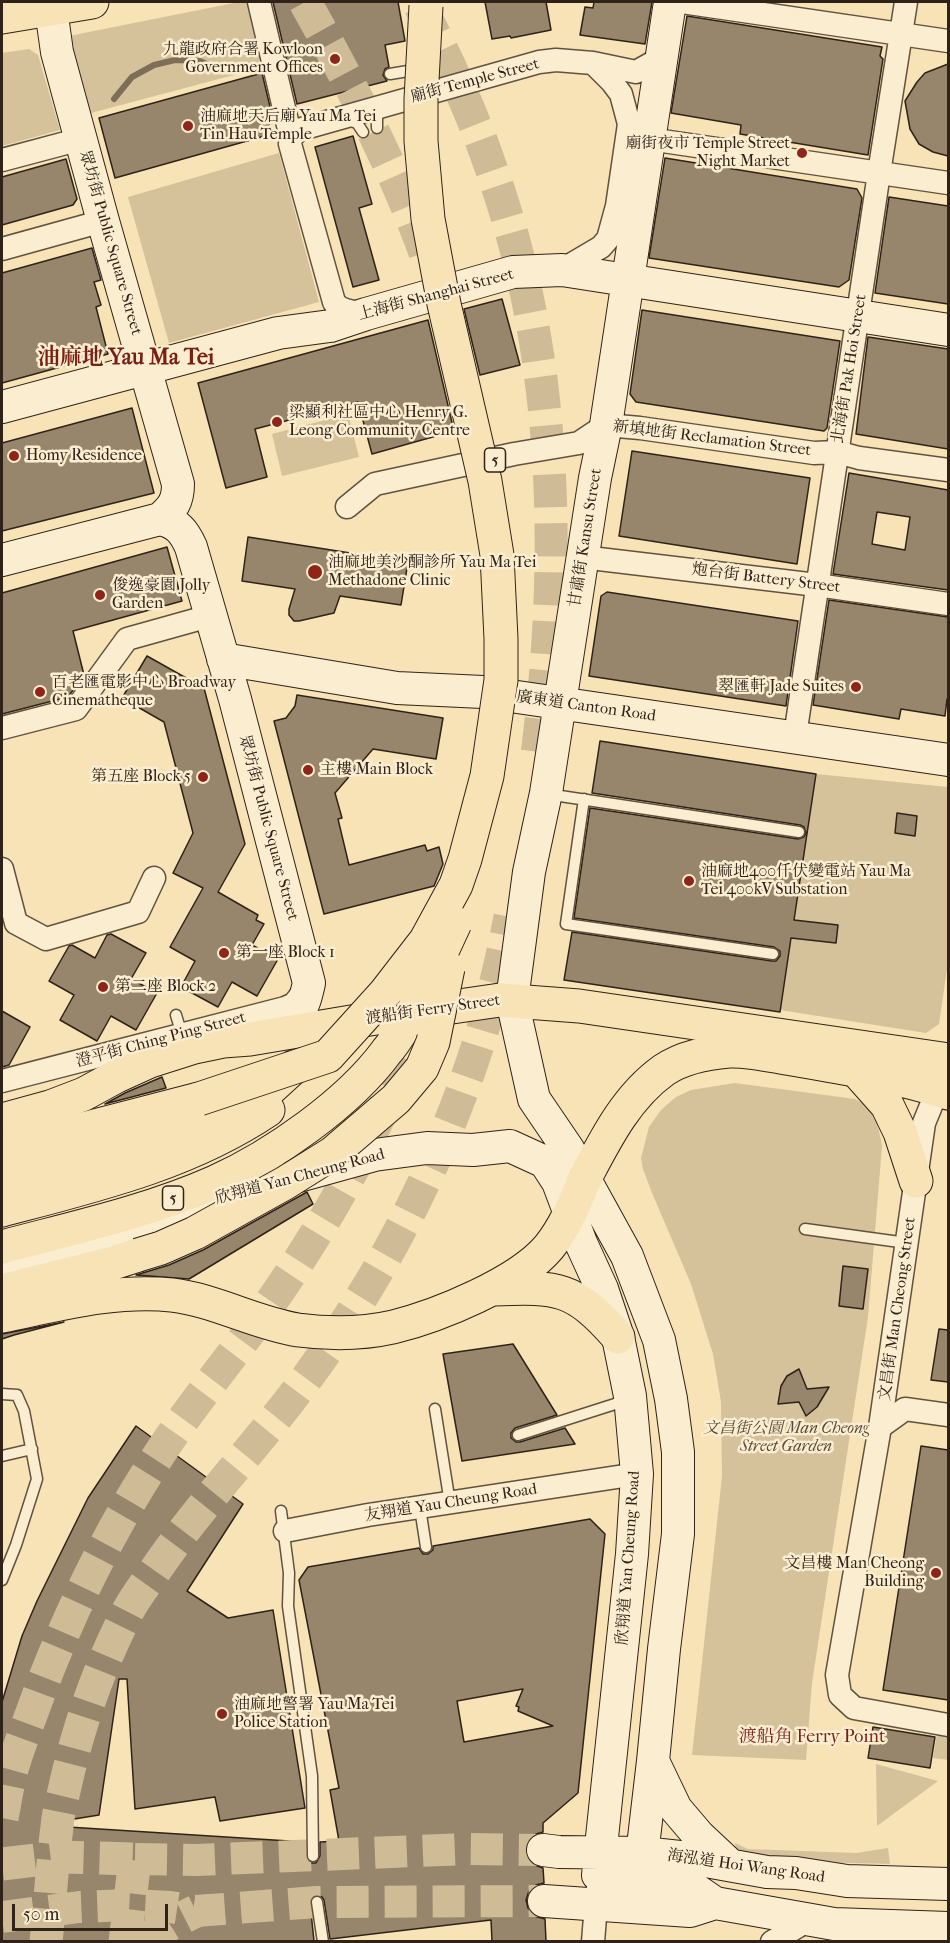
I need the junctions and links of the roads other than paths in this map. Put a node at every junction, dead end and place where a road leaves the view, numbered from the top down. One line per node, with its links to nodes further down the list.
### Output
1 (92, 2): 8 (main road)
2 (259, 2): 20 (street)
3 (426, 2): 62 (main road, 5, bridge)
4 (442, 2): 55 (main road, 5)
5 (670, 2): 12 (main road, 甘肅街 Kansu Street)
6 (682, 2): 10 (street)
7 (906, 2): 10 (street, 北海街 Pak Hoi Street)
8 (50, 5): 9 (main road); 21 (main road, 眾坊街 Public Square Street)
9 (2, 17)
10 (902, 34): 11 (street); 24 (street, 北海街 Pak Hoi Street)
11 (948, 41)
12 (661, 58): 13 (street, 廟街 Temple Street); 22 (main road, 甘肅街 Kansu Street)
13 (593, 63): 15 (street, 廟街 Temple Street); 28 (street)
14 (390, 74): 15 (lane)
15 (439, 90): 16 (street, 廟街 Temple Street)
16 (386, 105): 17 (street, 廟街 Temple Street); 18 (lane)
17 (340, 118): 19 (lane); 20 (street, 廟街 Temple Street)
18 (377, 128)
19 (363, 132)
20 (291, 138): 30 (street)
21 (81, 139): 23 (street); 26 (main road, 眾坊街 Public Square Street)
22 (649, 139): 24 (street); 29 (main road, 甘肅街 Kansu Street)
23 (2, 160)
24 (879, 173): 25 (street); 31 (street, 北海街 Pak Hoi Street)
25 (948, 183)
26 (103, 221): 27 (street); 33 (main road, 眾坊街 Public Square Street)
27 (2, 249)
28 (562, 270): 29 (main road, 上海街 Shanghai Street); 30 (main road, 上海街 Shanghai Street)
29 (628, 281): 31 (main road, 上海街 Shanghai Street); 35 (main road, 甘肅街 Kansu Street)
30 (366, 314): 33 (main road, 上海街 Shanghai Street)
31 (858, 317): 32 (main road, 上海街 Shanghai Street); 36 (street, 北海街 Pak Hoi Street)
32 (948, 330)
33 (146, 368): 34 (main road, 上海街 Shanghai Street); 39 (main road, 眾坊街 Public Square Street)
34 (2, 407)
35 (606, 425): 36 (street, 新填地街 Reclamation Street); 38 (street, 新填地街 Reclamation Street); 40 (main road, 甘肅街 Kansu Street)
36 (837, 452): 37 (street, 新填地街 Reclamation Street); 42 (street, 北海街 Pak Hoi Street)
37 (948, 470)
38 (347, 507)
39 (159, 519): 41 (main road); 45 (main road, 眾坊街 Public Square Street)
40 (582, 557): 42 (street, 炮台街 Battery Street); 46 (main road, 甘肅街 Kansu Street)
41 (2, 560)
42 (817, 585): 43 (street, 炮台街 Battery Street); 48 (street, 北海街 Pak Hoi Street)
43 (948, 604)
44 (195, 620): 47 (street)
45 (223, 659): 46 (main road, 廣東道 Canton Road); 57 (main road, 眾坊街 Public Square Street)
46 (560, 704): 48 (main road, 廣東道 Canton Road); 50 (main road, 甘肅街 Kansu Street)
47 (2, 728)
48 (795, 736): 49 (main road, 廣東道 Canton Road)
49 (948, 760)
50 (546, 794): 51 (lane); 58 (main road, 甘肅街 Kansu Street)
51 (584, 799): 52 (lane); 56 (lane)
52 (799, 832)
53 (2, 869): 54 (street)
54 (153, 878)
55 (458, 915): 75 (main road, 5, bridge); 78 (main road, bridge)
56 (773, 954)
57 (309, 983): 60 (street, 澄平街 Ching Ping Street); 61 (main road)
58 (512, 1000): 59 (main road, 渡船街 Ferry Street); 64 (main road, 渡船街 Ferry Street); 69 (main road, 甘肅街 Kansu Street)
59 (342, 1024): 61 (main road, 渡船街 Ferry Street); 68 (main road)
60 (215, 1026): 61 (main road); 65 (street, 澄平街 Ching Ping Street)
61 (259, 1037): 66 (main road, 渡船街 Ferry Street)
62 (328, 1056): 67 (main road, bridge); 71 (main road, 5)
63 (855, 1069): 64 (main road); 69 (main road); 70 (main road)
64 (946, 1072): 70 (street, 文昌街 Man Cheong Street)
65 (2, 1081)
66 (2, 1120)
67 (2, 1150)
68 (2, 1180)
69 (584, 1180): 72 (main road); 90 (main road)
70 (916, 1181): 74 (street, 文昌街 Man Cheong Street)
71 (2, 1210)
72 (571, 1214): 76 (main road, 欣翔道 Yan Cheung Road); 77 (main road); 80 (main road, 欣翔道 Yan Cheung Road)
73 (805, 1229): 74 (lane)
74 (908, 1243): 81 (street, 文昌街 Man Cheong Street)
75 (2, 1247)
76 (2, 1267)
77 (491, 1289): 79 (main road); 80 (main road)
78 (2, 1291)
79 (2, 1316)
80 (618, 1337): 83 (main road, 欣翔道 Yan Cheung Road)
81 (888, 1378): 84 (street); 87 (street, 文昌街 Man Cheong Street)
82 (2, 1394): 89 (lane)
83 (630, 1396): 88 (lane); 92 (main road, 欣翔道 Yan Cheung Road)
84 (905, 1408): 86 (street); 87 (street)
85 (435, 1409): 93 (lane)
86 (948, 1415)
87 (880, 1427): 98 (street, 文昌街 Man Cheong Street)
88 (518, 1435)
89 (32, 1449): 91 (lane); 97 (lane)
90 (678, 1452): 92 (main road); 99 (main road)
91 (2, 1456)
92 (637, 1474): 93 (street, 友翔道 Yau Cheung Road); 103 (main road, 欣翔道 Yan Cheung Road)
93 (450, 1503): 94 (street, 友翔道 Yau Cheung Road)
94 (420, 1508): 95 (street, 友翔道 Yau Cheung Road); 96 (lane)
95 (283, 1521): 101 (lane)
96 (426, 1547)
97 (2, 1580)
98 (948, 1725)
99 (653, 1761): 102 (main road); 104 (main road)
100 (543, 1850): 103 (main road, 海泓道 Hoi Wang Road)
101 (313, 1856)
102 (730, 1865): 104 (main road, 海泓道 Hoi Wang Road); 105 (main road, 海泓道 Hoi Wang Road)
103 (598, 1877): 104 (main road, 海泓道 Hoi Wang Road); 104 (main road, 海泓道 Hoi Wang Road); 106 (main road, 海泓道 Hoi Wang Road); 111 (street)
104 (640, 1880): 108 (main road, 海泓道 Hoi Wang Road)
105 (948, 1884)
106 (544, 1901)
107 (317, 1902): 110 (lane)
108 (810, 1919): 109 (main road, 海泓道 Hoi Wang Road); 112 (street)
109 (948, 1928)
110 (323, 1941)
111 (593, 1941)
112 (772, 1941)

